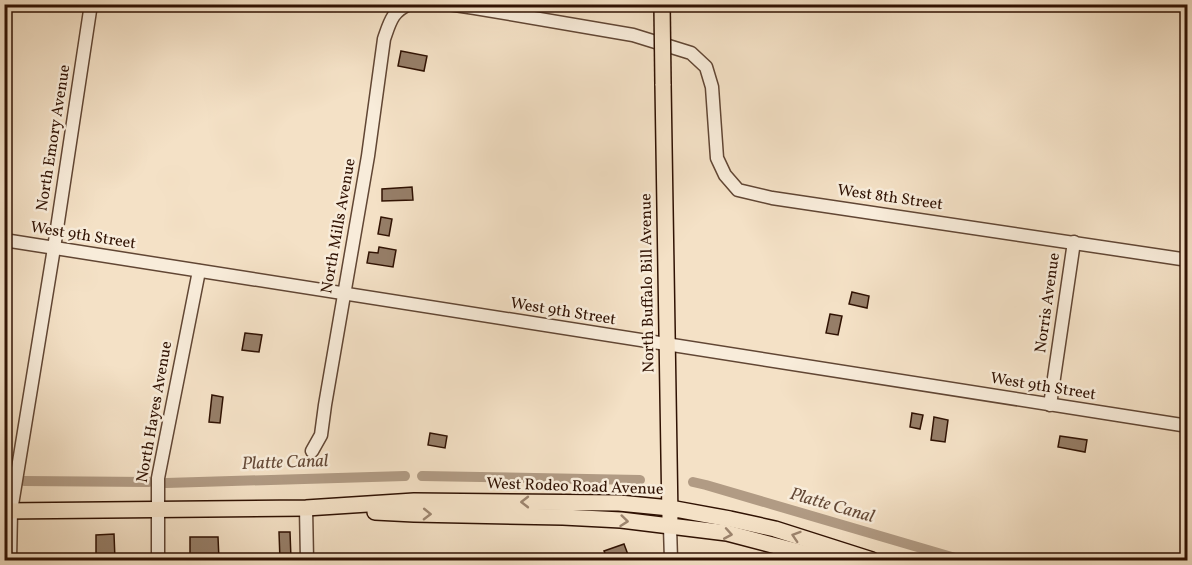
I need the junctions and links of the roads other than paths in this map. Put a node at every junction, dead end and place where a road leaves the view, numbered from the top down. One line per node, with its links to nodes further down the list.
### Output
1 (91, 4): 7 (street, North Emory Avenue)
2 (448, 4): 6 (street, West 8th Street)
3 (662, 4): 11 (main road, North Buffalo Bill Avenue, bridge)
4 (406, 7): 10 (street, North Mills Avenue)
5 (4, 240): 7 (street, West 9th Street)
6 (1074, 242): 8 (street, West 8th Street); 12 (street, Norris Avenue)
7 (54, 248): 9 (street, West 9th Street); 18 (street, North Emory Avenue)
8 (1188, 260)
9 (199, 271): 10 (street, West 9th Street); 17 (street, North Hayes Avenue)
10 (344, 294): 11 (street, West 9th Street); 14 (street, North Mills Avenue)
11 (666, 345): 12 (street, West 9th Street); 16 (main road, North Buffalo Bill Avenue)
12 (1050, 405): 13 (street, West 9th Street)
13 (1188, 426)
14 (312, 451)
15 (306, 508): 16 (main road, West Rodeo Road Avenue, one-way to 15); 17 (main road, West Rodeo Road Avenue); 19 (main road, West Rodeo Road Avenue, one-way to 19); 22 (street)
16 (670, 508): 19 (main road, North Buffalo Bill Avenue); 25 (main road, West Rodeo Road Avenue, one-way to 16)
17 (157, 510): 18 (main road, West Rodeo Road Avenue); 21 (street, North Hayes Avenue)
18 (8, 511): 20 (street, North Emory Avenue)
19 (670, 526): 23 (street, North Buffalo Bill Avenue); 24 (main road, West Rodeo Road Avenue, one-way to 24)
20 (10, 561)
21 (159, 561)
22 (307, 561)
23 (671, 561)
24 (830, 561)
25 (872, 561)

